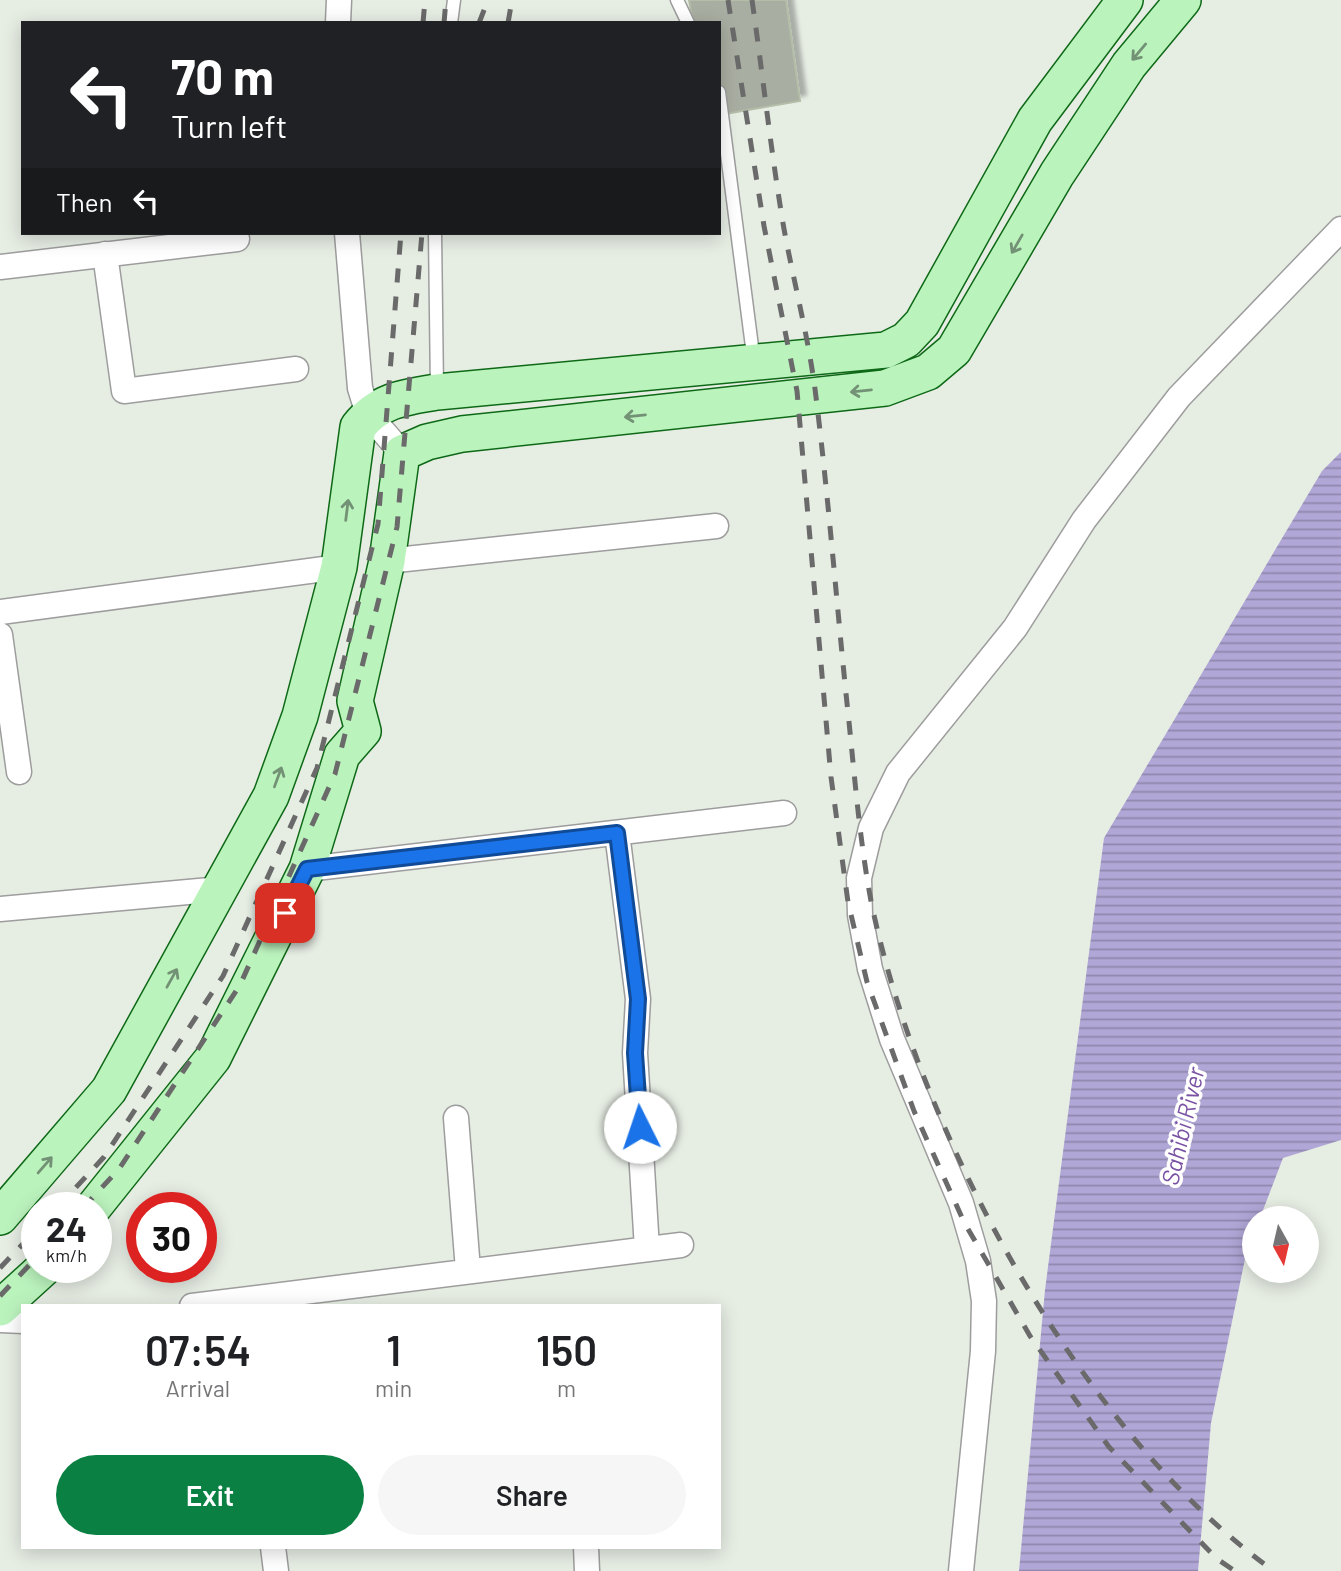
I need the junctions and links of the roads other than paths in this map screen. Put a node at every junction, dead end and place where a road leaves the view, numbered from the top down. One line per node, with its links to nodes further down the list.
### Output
1 (339, 0): 6 (street)
2 (454, 0): 7 (lane)
3 (677, 0): 8 (lane)
4 (1125, 0): 16 (street)
5 (1183, 0): 20 (street, one-way to 20)
6 (338, 21)
7 (451, 21)
8 (687, 21)
9 (721, 107): 16 (lane)
10 (1341, 229): 50 (street)
11 (347, 235): 21 (street)
12 (435, 235): 19 (lane)
13 (237, 239): 14 (street)
14 (105, 254): 15 (street); 17 (street)
15 (0, 267)
16 (754, 362): 18 (street)
17 (296, 369)
18 (675, 369): 19 (street); 20 (street)
19 (437, 392): 21 (street)
20 (680, 412): 22 (street, one-way to 22)
21 (368, 414): 22 (street); 25 (street, one-way to 21)
22 (402, 453): 24 (street)
23 (716, 526): 24 (street)
24 (387, 561): 31 (street)
25 (339, 566): 26 (street); 32 (street, one-way to 25)
26 (0, 612)
27 (0, 635): 28 (street)
28 (19, 772)
29 (784, 813): 30 (street)
30 (617, 833): 31 (street); 38 (street)
31 (307, 869): 35 (street)
32 (221, 889): 33 (street); 36 (street, one-way to 32)
33 (0, 909)
34 (456, 1118): 39 (street)
35 (106, 1192)
36 (0, 1217)
37 (681, 1245): 38 (street)
38 (647, 1249): 39 (street)
39 (468, 1270): 41 (street)
40 (27, 1283): 43 (street)
41 (243, 1302): 42 (street)
42 (218, 1304)
43 (0, 1308)
44 (0, 1320): 45 (street)
45 (21, 1321)
46 (273, 1549): 48 (street)
47 (586, 1549): 49 (street)
48 (276, 1571)
49 (587, 1571)
50 (961, 1571)

